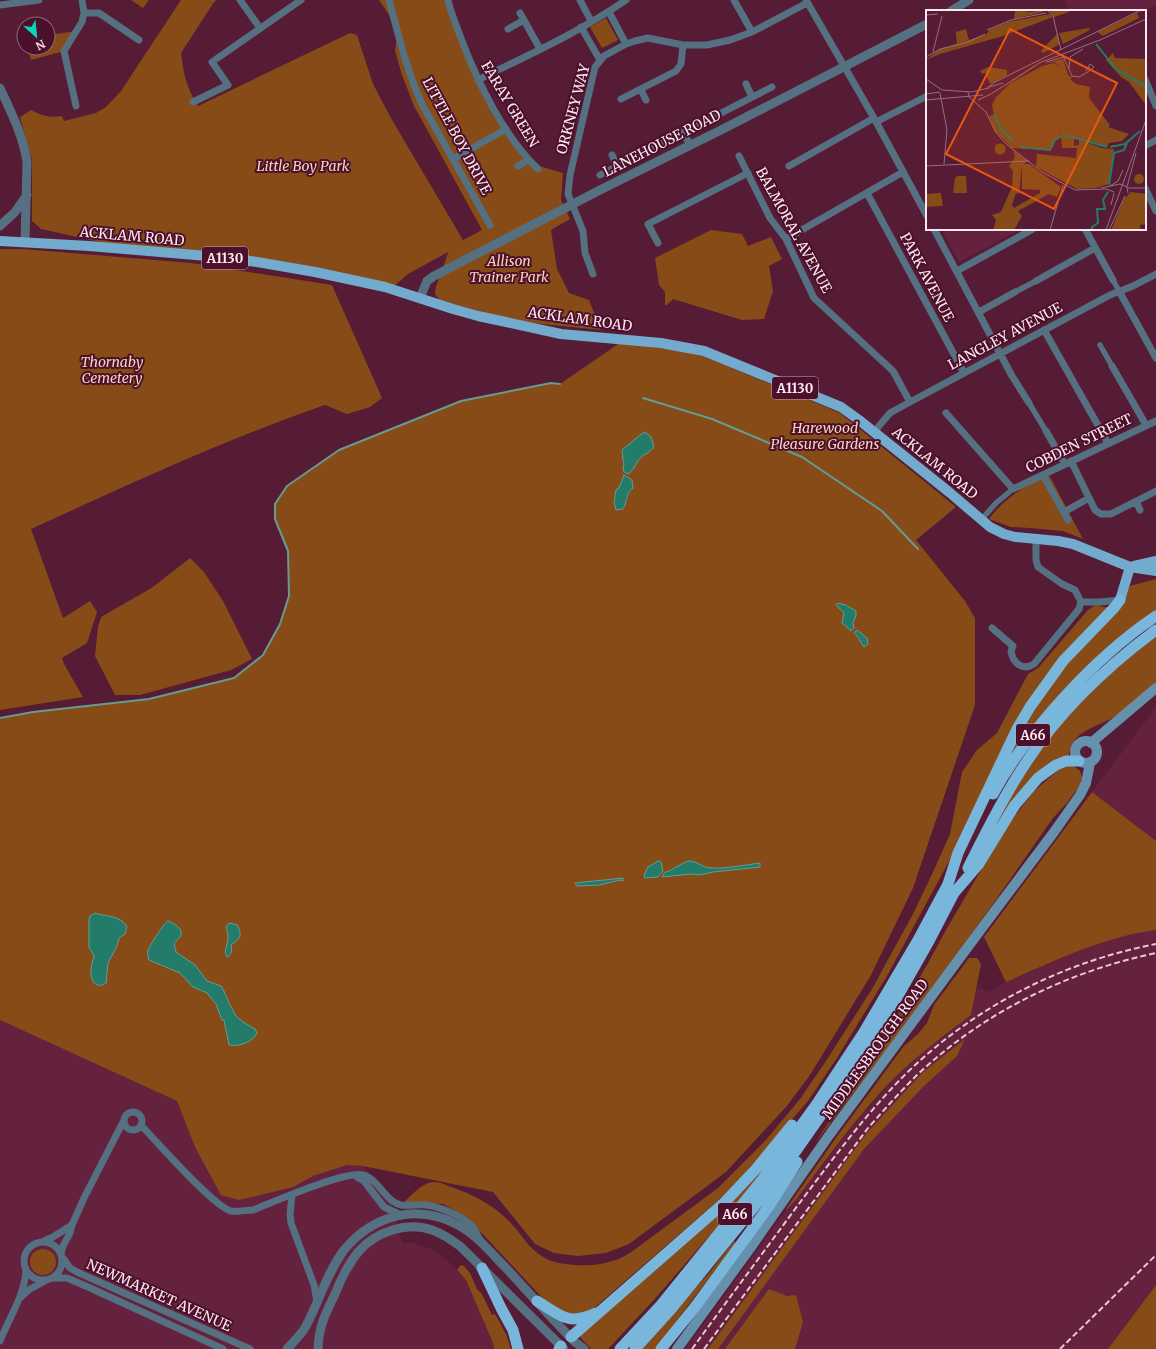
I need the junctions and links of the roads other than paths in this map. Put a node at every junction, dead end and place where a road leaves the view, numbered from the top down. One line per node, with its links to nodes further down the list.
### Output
1 (39, 0): 12 (street)
2 (82, 0): 15 (street)
3 (240, 0): 21 (street)
4 (301, 0): 21 (street)
5 (389, 0): 52 (street, LITTLE BOY DRIVE)
6 (580, 0): 18 (street)
7 (626, 0): 14 (street)
8 (734, 0): 23 (street)
9 (969, 0): 13 (street)
10 (450, 1): 30 (street, FARAY GREEN)
11 (806, 1): 23 (street, ORKNEY WAY); 29 (street)
12 (0, 5)
13 (953, 10)
14 (609, 12): 18 (street); 25 (street)
15 (84, 13): 24 (street); 42 (street)
16 (520, 13): 17 (street)
17 (524, 20): 22 (street); 27 (street)
18 (591, 21): 20 (street)
19 (926, 25): 29 (street, LANEHOUSE ROAD)
20 (581, 27): 27 (street); 28 (street)
21 (260, 28): 41 (street)
22 (508, 29)
23 (752, 32): 26 (street, ORKNEY WAY)
24 (139, 40)
25 (626, 44): 26 (street, ORKNEY WAY); 28 (street, ORKNEY WAY)
26 (683, 45): 35 (street)
27 (540, 48): 30 (street)
28 (600, 60): 64 (street, ORKNEY WAY)
29 (844, 66): 44 (street); 48 (street, LANEHOUSE ROAD)
30 (478, 80): 45 (street, FARAY GREEN)
31 (746, 84): 38 (street)
32 (1146, 84): 36 (street)
33 (772, 87): 38 (street)
34 (0, 88): 63 (street)
35 (641, 90): 39 (street); 40 (street)
36 (1148, 95): 43 (street)
37 (926, 96): 44 (street)
38 (752, 97): 46 (street)
39 (621, 99)
40 (646, 100)
41 (193, 102)
42 (76, 106)
43 (1156, 106)
44 (875, 120): 56 (street); 58 (street)
45 (506, 129): 52 (street); 53 (street, FARAY GREEN)
46 (683, 132): 48 (street); 55 (street)
47 (1156, 140): 49 (street)
48 (690, 145): 64 (street, LANEHOUSE ROAD)
49 (1146, 145)
50 (612, 156): 55 (street)
51 (739, 156): 59 (street, BALMORAL AVENUE)
52 (453, 159): 67 (street, LITTLE BOY DRIVE)
53 (528, 160): 54 (street); 57 (street, FARAY GREEN)
54 (518, 166)
55 (617, 166): 60 (street)
56 (789, 166)
57 (538, 169)
58 (903, 172): 62 (street); 66 (street)
59 (748, 173): 72 (street, BALMORAL AVENUE); 75 (street)
60 (600, 174)
61 (1146, 190): 65 (street)
62 (868, 193): 72 (street); 91 (street, PARK AVENUE)
63 (27, 195): 68 (street); 74 (street)
64 (573, 204): 78 (street, ORKNEY WAY); 84 (street, LANEHOUSE ROAD)
65 (1156, 211)
66 (926, 214)
67 (490, 225)
68 (0, 226)
69 (935, 230): 77 (street)
70 (1031, 230): 77 (street)
71 (1086, 230): 76 (street)
72 (786, 239): 92 (street, BALMORAL AVENUE)
73 (0, 241): 74 (main road, A1130)
74 (25, 242): 84 (main road, ACKLAM ROAD / A1130)
75 (658, 243)
76 (1095, 248): 80 (street); 81 (street)
77 (957, 271): 85 (street)
78 (593, 274)
79 (1156, 274): 82 (street, LANGLEY AVENUE)
80 (1113, 280): 82 (street)
81 (1036, 281): 83 (street)
82 (1119, 291): 86 (street, LANGLEY AVENUE); 89 (street)
83 (1015, 292): 85 (street)
84 (420, 298): 98 (main road, ACKLAM ROAD / A1130)
85 (979, 312): 88 (street)
86 (1044, 330): 88 (street, LANGLEY AVENUE); 99 (street)
87 (1100, 345): 90 (street)
88 (1001, 354): 91 (street, LANGLEY AVENUE); 93 (street)
89 (1156, 358)
90 (1112, 366): 96 (street)
91 (964, 373): 92 (street, LANGLEY AVENUE)
92 (910, 402): 98 (street, LANGLEY AVENUE)
93 (1029, 403): 97 (street)
94 (946, 414): 102 (street)
95 (1156, 421): 96 (street, COBDEN STREET)
96 (1146, 425): 99 (street, COBDEN STREET)
97 (1046, 430): 100 (street)
98 (874, 432): 108 (main road, ACKLAM ROAD / A1130)
99 (1108, 443): 100 (street, COBDEN STREET)
100 (1068, 462): 101 (street, COBDEN STREET); 104 (street)
101 (1043, 475): 102 (street, COBDEN STREET); 107 (street)
102 (1013, 489): 108 (street)
103 (1156, 491): 105 (street)
104 (1089, 498): 105 (street); 107 (street)
105 (1136, 501): 106 (street)
106 (1140, 510)
107 (1064, 512): 109 (street)
108 (981, 520): 110 (main road, ACKLAM ROAD / A1130)
109 (1068, 520)
110 (1036, 539): 112 (main road, ACKLAM ROAD / A1130); 115 (street)
111 (1156, 561): 112 (main road)
112 (1130, 567): 113 (main road, ACKLAM ROAD / A1130); 114 (main road)
113 (1156, 571)
114 (1120, 600): 115 (street); 123 (highway)
115 (1081, 602): 117 (street)
116 (1156, 616): 123 (highway, A66)
117 (992, 628)
118 (1156, 630): 124 (highway, A66)
119 (1156, 688): 120 (main road)
120 (1092, 743): 121 (main road); 122 (main road, MIDDLESBROUGH ROAD)
121 (1079, 761): 122 (main road); 124 (highway, A66)
122 (1090, 763): 157 (main road, MIDDLESBROUGH ROAD)
123 (948, 884): 125 (highway, A66)
124 (954, 893): 126 (highway, A66)
125 (839, 1070): 144 (highway, A66); 154 (highway, A66)
126 (828, 1106): 155 (highway, A66); 156 (highway)
127 (124, 1120): 128 (street); 129 (street); 130 (street)
128 (142, 1125): 129 (street); 132 (street)
129 (130, 1130): 130 (street)
130 (113, 1142): 134 (street)
131 (354, 1175): 132 (street); 133 (street); 136 (street)
132 (292, 1194): 143 (street)
133 (401, 1215): 136 (street); 143 (street)
134 (72, 1224): 135 (street); 137 (street)
135 (42, 1242): 137 (street); 139 (street)
136 (483, 1244): 142 (street)
137 (62, 1256): 140 (street); 149 (street, NEWMARKET AVENUE)
138 (482, 1268): 147 (street); 151 (street); 152 (highway)
139 (26, 1269): 140 (street); 141 (street)
140 (49, 1279): 141 (street); 148 (street, NEWMARKET AVENUE)
141 (19, 1299): 145 (street)
142 (537, 1301): 144 (highway, A66); 146 (street)
143 (317, 1302): 150 (street)
144 (601, 1311): 146 (highway, A66)
145 (0, 1341)
146 (575, 1343): 147 (street); 153 (street)
147 (562, 1348)
148 (222, 1349)
149 (250, 1349)
150 (287, 1349)
151 (318, 1349)
152 (518, 1349)
153 (584, 1349)
154 (620, 1349)
155 (635, 1349)
156 (662, 1349)
157 (677, 1349)

